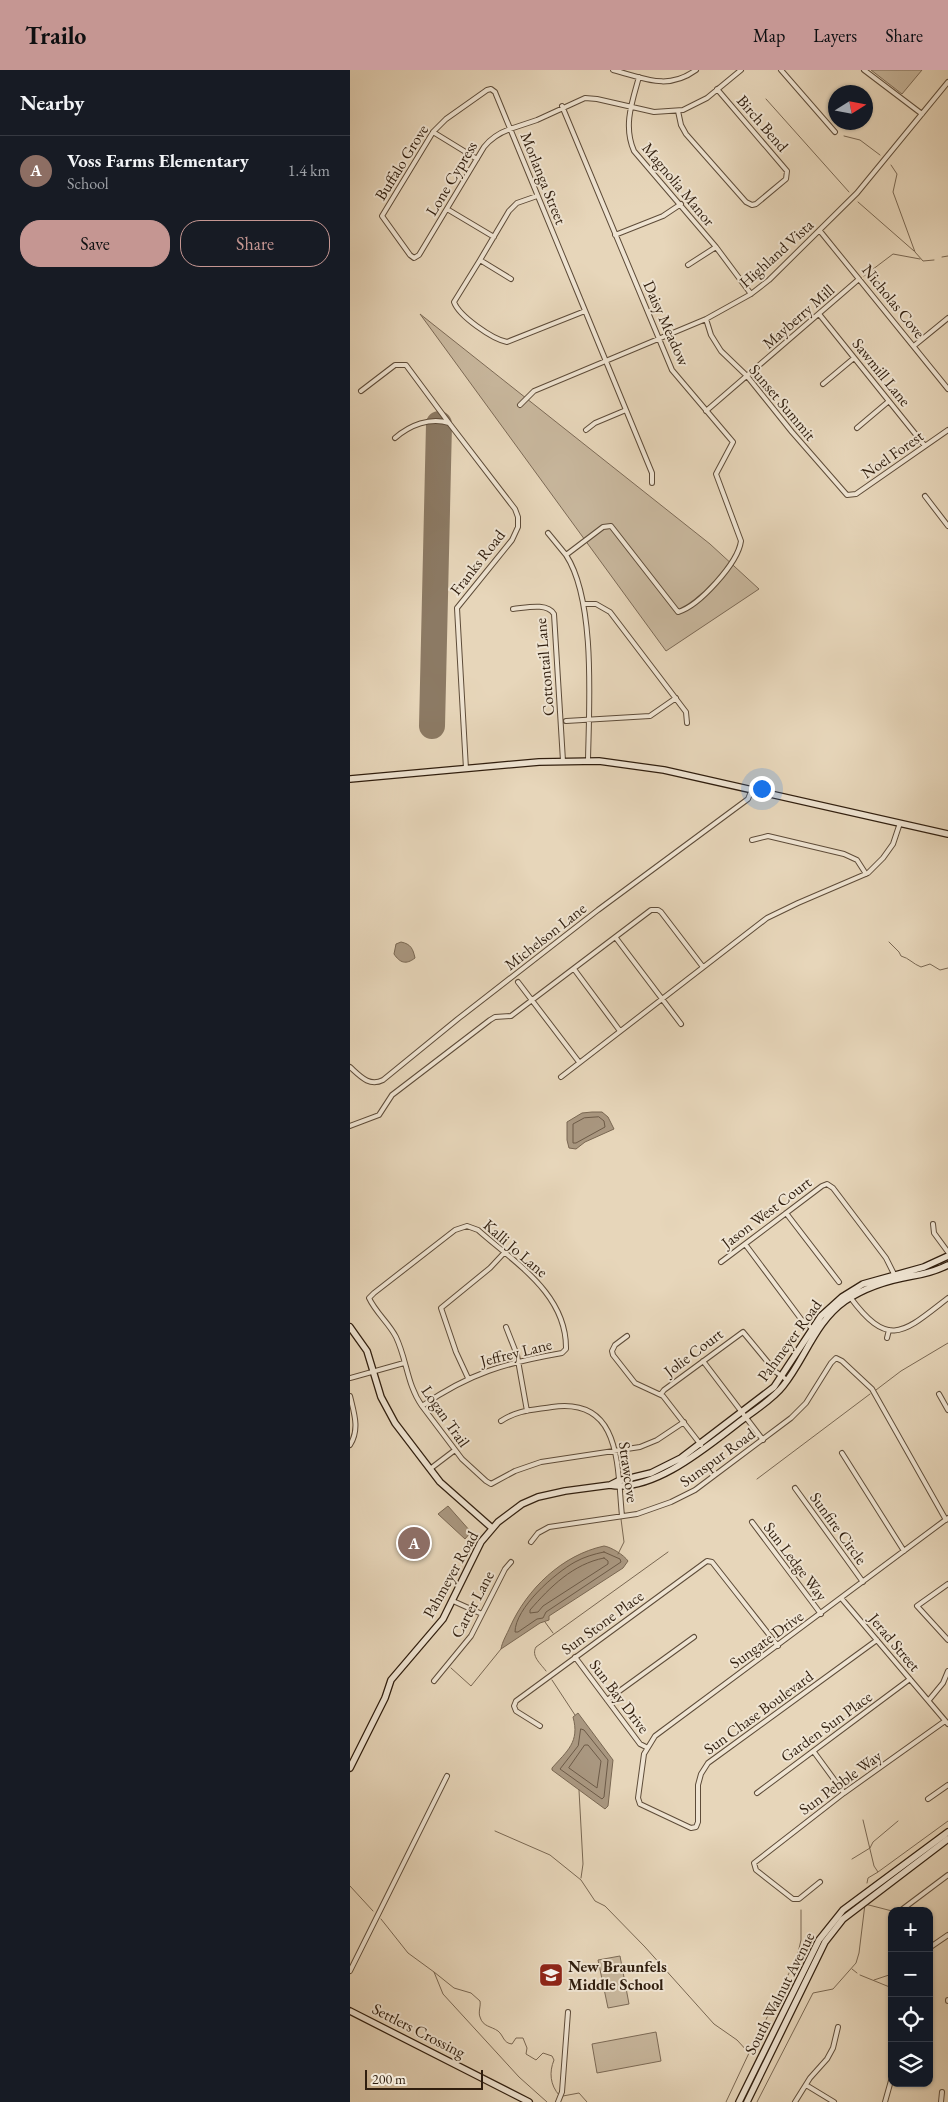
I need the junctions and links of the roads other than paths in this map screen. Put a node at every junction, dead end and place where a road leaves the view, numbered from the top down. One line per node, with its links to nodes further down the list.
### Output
1 (613, 70): 6 (street)
2 (696, 70): 6 (street)
3 (741, 70): 9 (street, Lone Cypress)
4 (781, 70): 16 (street)
5 (864, 70): 13 (street)
6 (639, 77): 11 (street, Magnolia Manor)
7 (948, 82): 13 (street, Highland Vista)
8 (491, 89): 14 (street, Morlanga Street); 15 (street, Buffalo Grove)
9 (717, 90): 12 (street, Lone Cypress); 12 (street, Birch Bend)
10 (562, 106): 11 (street, Lone Cypress); 14 (street, Lone Cypress); 22 (street, Daisy Meadow)
11 (631, 107): 12 (street, Lone Cypress); 19 (street, Magnolia Manor)
12 (678, 111)
13 (922, 114): 21 (street, Highland Vista)
14 (510, 129): 17 (street, Lone Cypress); 18 (street, Morlanga Street)
15 (433, 132): 17 (street); 25 (street, Buffalo Grove)
16 (835, 132)
17 (477, 159): 20 (street, Lone Cypress)
18 (537, 196): 23 (street); 31 (street, Morlanga Street)
19 (681, 204): 22 (street); 24 (street, Magnolia Manor)
20 (447, 209): 23 (street); 25 (street, Lone Cypress)
21 (820, 231): 29 (street, Nicholas Cove); 30 (street, Highland Vista)
22 (616, 235): 35 (street, Daisy Meadow)
23 (494, 237): 26 (street)
24 (716, 247): 27 (street); 30 (street, Magnolia Manor)
25 (414, 258)
26 (480, 260): 28 (street); 31 (street)
27 (688, 265)
28 (511, 279)
29 (860, 279): 32 (street, Mayberry Mill); 36 (street, Nicholas Cove)
30 (750, 294): 34 (street, Highland Vista)
31 (586, 311): 38 (street, Morlanga Street)
32 (819, 314): 37 (street, Sawmill Lane); 39 (street, Mayberry Mill)
33 (948, 318): 36 (street)
34 (706, 319): 35 (street, Highland Vista); 39 (street, Sunset Summit)
35 (659, 339): 38 (street, Highland Vista); 46 (street, Daisy Meadow)
36 (915, 345): 41 (street, Nicholas Cove)
37 (854, 358): 40 (street); 43 (street, Sawmill Lane)
38 (606, 360): 44 (street, Highland Vista); 45 (street, Morlanga Street)
39 (747, 376): 46 (street, Mayberry Mill); 54 (street, Sunset Summit)
40 (823, 384)
41 (948, 389)
42 (362, 390): 47 (street, Franks Road)
43 (889, 401): 48 (street); 52 (street, Sawmill Lane)
44 (520, 405)
45 (626, 410): 49 (street); 53 (street, Morlanga Street)
46 (706, 411): 58 (street, Daisy Meadow)
47 (449, 423): 51 (street); 67 (street, Franks Road)
48 (857, 428)
49 (586, 430)
50 (948, 430): 52 (street, Noel Forest)
51 (395, 438)
52 (925, 446): 54 (street, Noel Forest)
53 (652, 483)
54 (850, 496)
55 (926, 496): 56 (street)
56 (948, 526)
57 (548, 533): 58 (street)
58 (566, 555): 59 (street)
59 (584, 604): 61 (street); 62 (street)
60 (513, 609): 66 (street, Cottontail Lane)
61 (676, 698): 62 (street); 64 (street)
62 (589, 719): 63 (street); 65 (street)
63 (566, 720)
64 (687, 723)
65 (588, 760): 66 (street); 69 (street)
66 (564, 761): 67 (street)
67 (466, 769): 68 (street)
68 (350, 779)
69 (752, 789): 70 (street); 83 (street, Michelson Lane)
70 (900, 823): 71 (street); 73 (street)
71 (948, 834)
72 (752, 840): 73 (street)
73 (866, 874): 75 (street)
74 (616, 938): 75 (street); 76 (street); 78 (street)
75 (703, 967): 78 (street)
76 (574, 970): 79 (street); 81 (street)
77 (518, 982): 79 (street)
78 (662, 999): 80 (street); 81 (street)
79 (532, 1000): 82 (street); 85 (street)
80 (681, 1024)
81 (620, 1031): 82 (street)
82 (579, 1062): 84 (street)
83 (350, 1067)
84 (561, 1077)
85 (350, 1126)
86 (786, 1213): 88 (street, Jason West Court); 94 (street, Jason West Court); 95 (street)
87 (933, 1224): 89 (street)
88 (745, 1244): 92 (street, Jason West Court); 101 (street)
89 (948, 1252)
90 (504, 1253): 97 (street, Kalli Jo Lane); 105 (street, Kalli Jo Lane); 111 (street)
91 (948, 1256): 94 (street, Pahmeyer Road)
92 (721, 1262)
93 (948, 1265): 94 (street, Pahmeyer Road)
94 (895, 1278): 96 (street, Pahmeyer Road)
95 (839, 1282)
96 (849, 1295): 101 (street, Pahmeyer Road); 102 (street)
97 (369, 1298): 108 (street, Logan Trail)
98 (948, 1298): 102 (street)
99 (350, 1327): 109 (street)
100 (506, 1327): 106 (street)
101 (815, 1330): 112 (street, Pahmeyer Road)
102 (888, 1330): 104 (street)
103 (628, 1336): 113 (street)
104 (887, 1338)
105 (565, 1351): 106 (street, Jeffrey Lane)
106 (519, 1361): 111 (street, Jeffrey Lane); 118 (street)
107 (703, 1361): 112 (street, Jolie Court); 113 (street, Jolie Court); 119 (street)
108 (404, 1363): 109 (street); 116 (street, Logan Trail)
109 (374, 1371): 110 (street); 128 (street)
110 (350, 1378)
111 (468, 1378): 116 (street, Jeffrey Lane)
112 (784, 1379): 119 (street, Pahmeyer Road)
113 (661, 1394): 121 (street)
114 (939, 1394): 117 (street)
115 (350, 1396): 123 (street)
116 (422, 1406): 125 (street, Logan Trail)
117 (948, 1410)
118 (527, 1411): 120 (street, Strawcove); 126 (street, Strawcove)
119 (744, 1415): 122 (street); 124 (street, Pahmeyer Road)
120 (501, 1421)
121 (684, 1422): 124 (street); 126 (street)
122 (763, 1440): 131 (street, Sunspur Road); 132 (street, Sunspur Road)
123 (350, 1446)
124 (702, 1447): 129 (street, Pahmeyer Road)
125 (454, 1450): 126 (street, Logan Trail); 128 (street)
126 (614, 1451): 129 (street, Strawcove)
127 (842, 1453): 136 (street)
128 (430, 1469): 134 (street)
129 (619, 1484): 131 (street, Strawcove); 134 (street, Pahmeyer Road)
130 (795, 1488): 138 (street, Sunfire Circle)
131 (622, 1516): 135 (street, Sunspur Road)
132 (947, 1519): 136 (street, Sungate Drive)
133 (752, 1522): 143 (street, Sun Ledge Way)
134 (492, 1528): 141 (street, Pahmeyer Road)
135 (531, 1542)
136 (904, 1551): 138 (street, Sungate Drive)
137 (511, 1562): 142 (street, Carter Lane)
138 (863, 1582): 140 (street, Sungate Drive)
139 (948, 1584): 146 (street)
140 (842, 1599): 143 (street, Sungate Drive); 145 (street, Jerad Street)
141 (453, 1600): 142 (street); 158 (street, Pahmeyer Road)
142 (482, 1614): 151 (street, Carter Lane)
143 (821, 1614): 147 (street, Sungate Drive)
144 (694, 1637): 152 (street)
145 (877, 1640): 150 (street, Jerad Street); 156 (street, Sun Chase Boulevard)
146 (948, 1640)
147 (778, 1646): 148 (street, Sun Stone Place); 156 (street, Sungate Drive)
148 (575, 1657): 152 (street, Sun Bay Drive); 155 (street, Sun Stone Place)
149 (948, 1671): 153 (street)
150 (910, 1679): 153 (street, Jerad Street); 157 (street, Garden Sun Place)
151 (434, 1681)
152 (607, 1700): 156 (street, Sun Bay Drive)
153 (929, 1700): 154 (street, Jerad Street)
154 (947, 1723): 162 (street, Sun Pebble Way)
155 (540, 1726)
156 (646, 1748)
157 (814, 1752): 161 (street, Garden Sun Place); 162 (street)
158 (350, 1768)
159 (447, 1776): 171 (street)
160 (948, 1785): 163 (street)
161 (757, 1793)
162 (844, 1794): 167 (street, Sun Pebble Way)
163 (928, 1800)
164 (948, 1832): 180 (street, South Walnut Avenue)
165 (948, 1839): 181 (street, South Walnut Avenue)
166 (948, 1875): 168 (street)
167 (820, 1882)
168 (905, 1907)
169 (948, 1935): 170 (street)
170 (933, 1945)
171 (350, 1971)
172 (350, 2011): 178 (street, Settlers Crossing)
173 (568, 2012): 179 (street)
174 (838, 2027): 175 (street)
175 (806, 2085): 182 (street); 183 (street)
176 (889, 2087): 184 (street)
177 (942, 2092): 185 (street)
178 (529, 2102)
179 (558, 2102)
180 (739, 2102)
181 (747, 2102)
182 (796, 2102)
183 (834, 2102)
184 (885, 2102)
185 (941, 2102)

